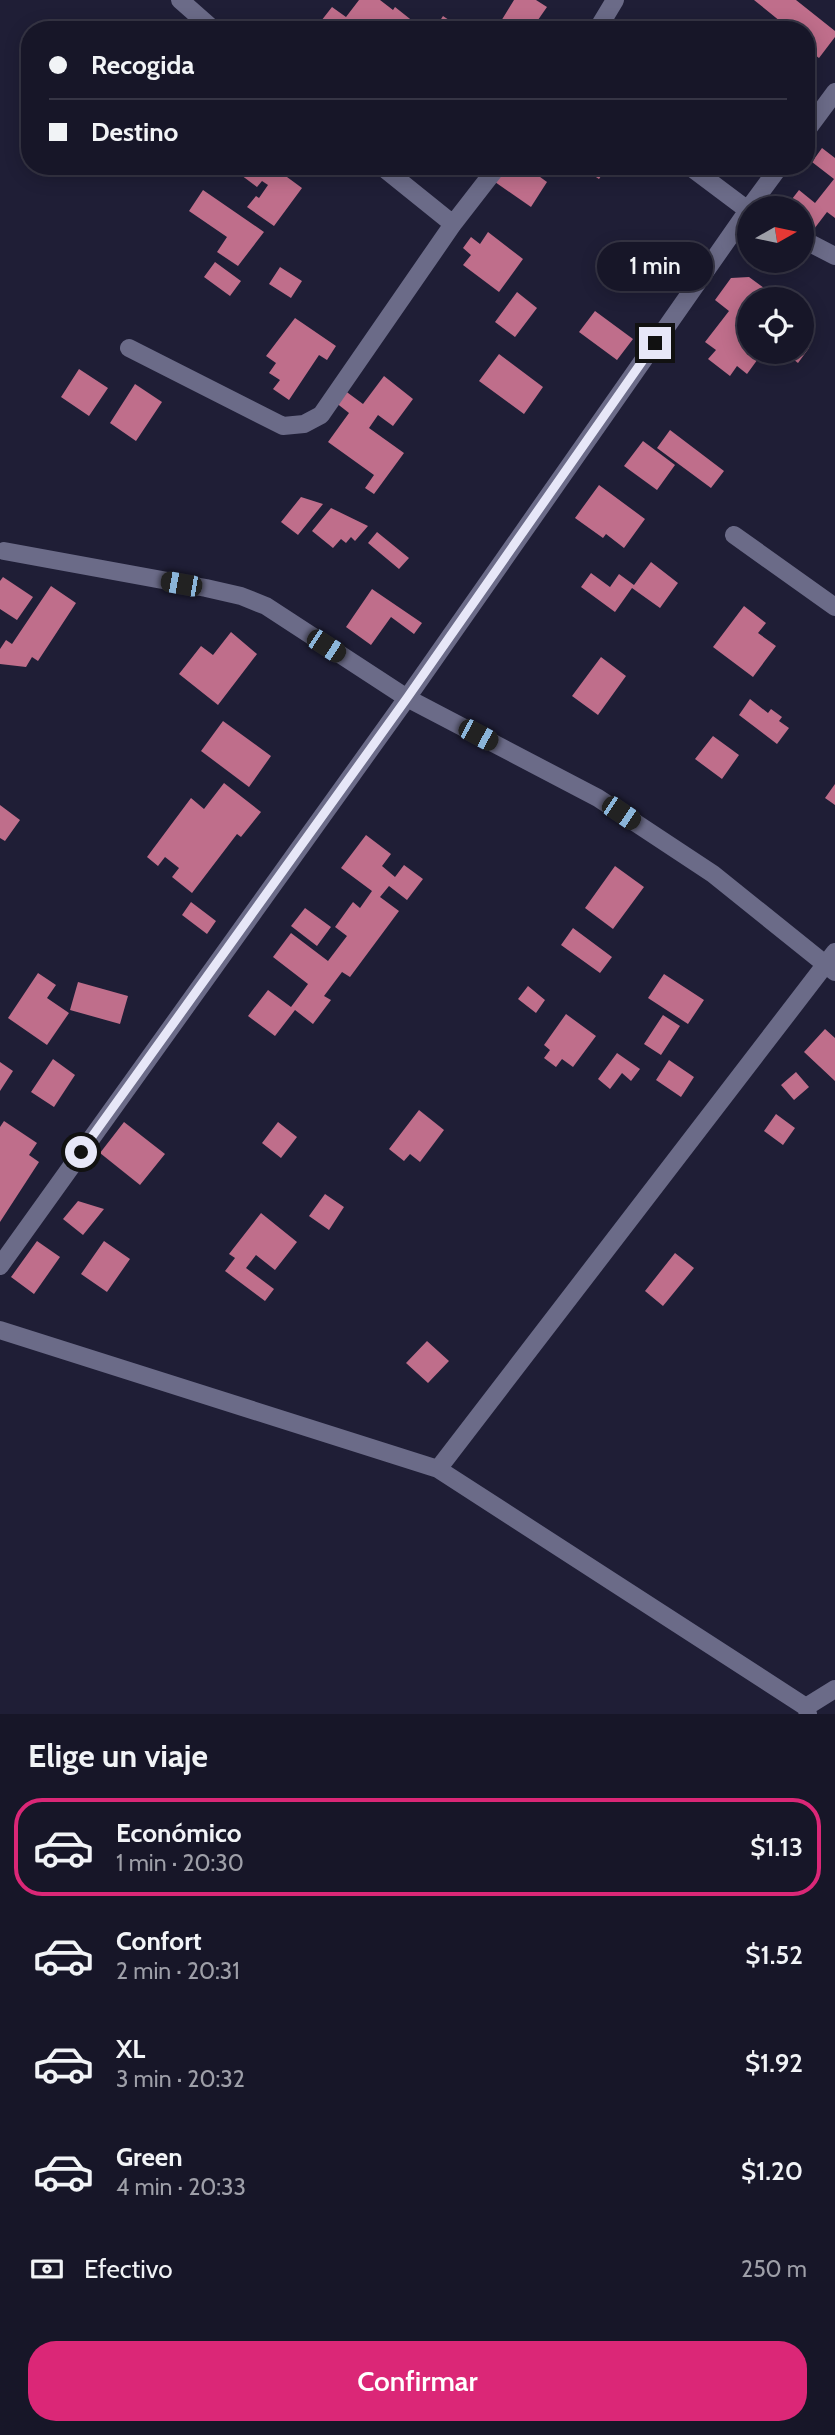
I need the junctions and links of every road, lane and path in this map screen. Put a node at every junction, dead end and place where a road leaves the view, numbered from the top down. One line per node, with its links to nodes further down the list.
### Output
1 (180, 0): 3 (street)
2 (615, 0): 4 (street)
3 (204, 21)
4 (602, 21)
5 (835, 92): 6 (street)
6 (815, 119)
7 (392, 175): 13 (street)
8 (491, 175): 13 (street)
9 (701, 175): 12 (street)
10 (774, 175): 11 (street)
11 (759, 196)
12 (737, 201)
13 (453, 224): 17 (street)
14 (737, 227): 21 (street)
15 (814, 245): 16 (street)
16 (835, 256)
17 (129, 348)
18 (734, 535): 20 (street)
19 (4, 551): 21 (street)
20 (835, 607)
21 (407, 698): 22 (street); 23 (street)
22 (832, 963): 25 (street)
23 (0, 1266)
24 (0, 1330): 25 (street)
25 (438, 1469): 27 (street)
26 (835, 1689): 27 (street)
27 (807, 1710)

